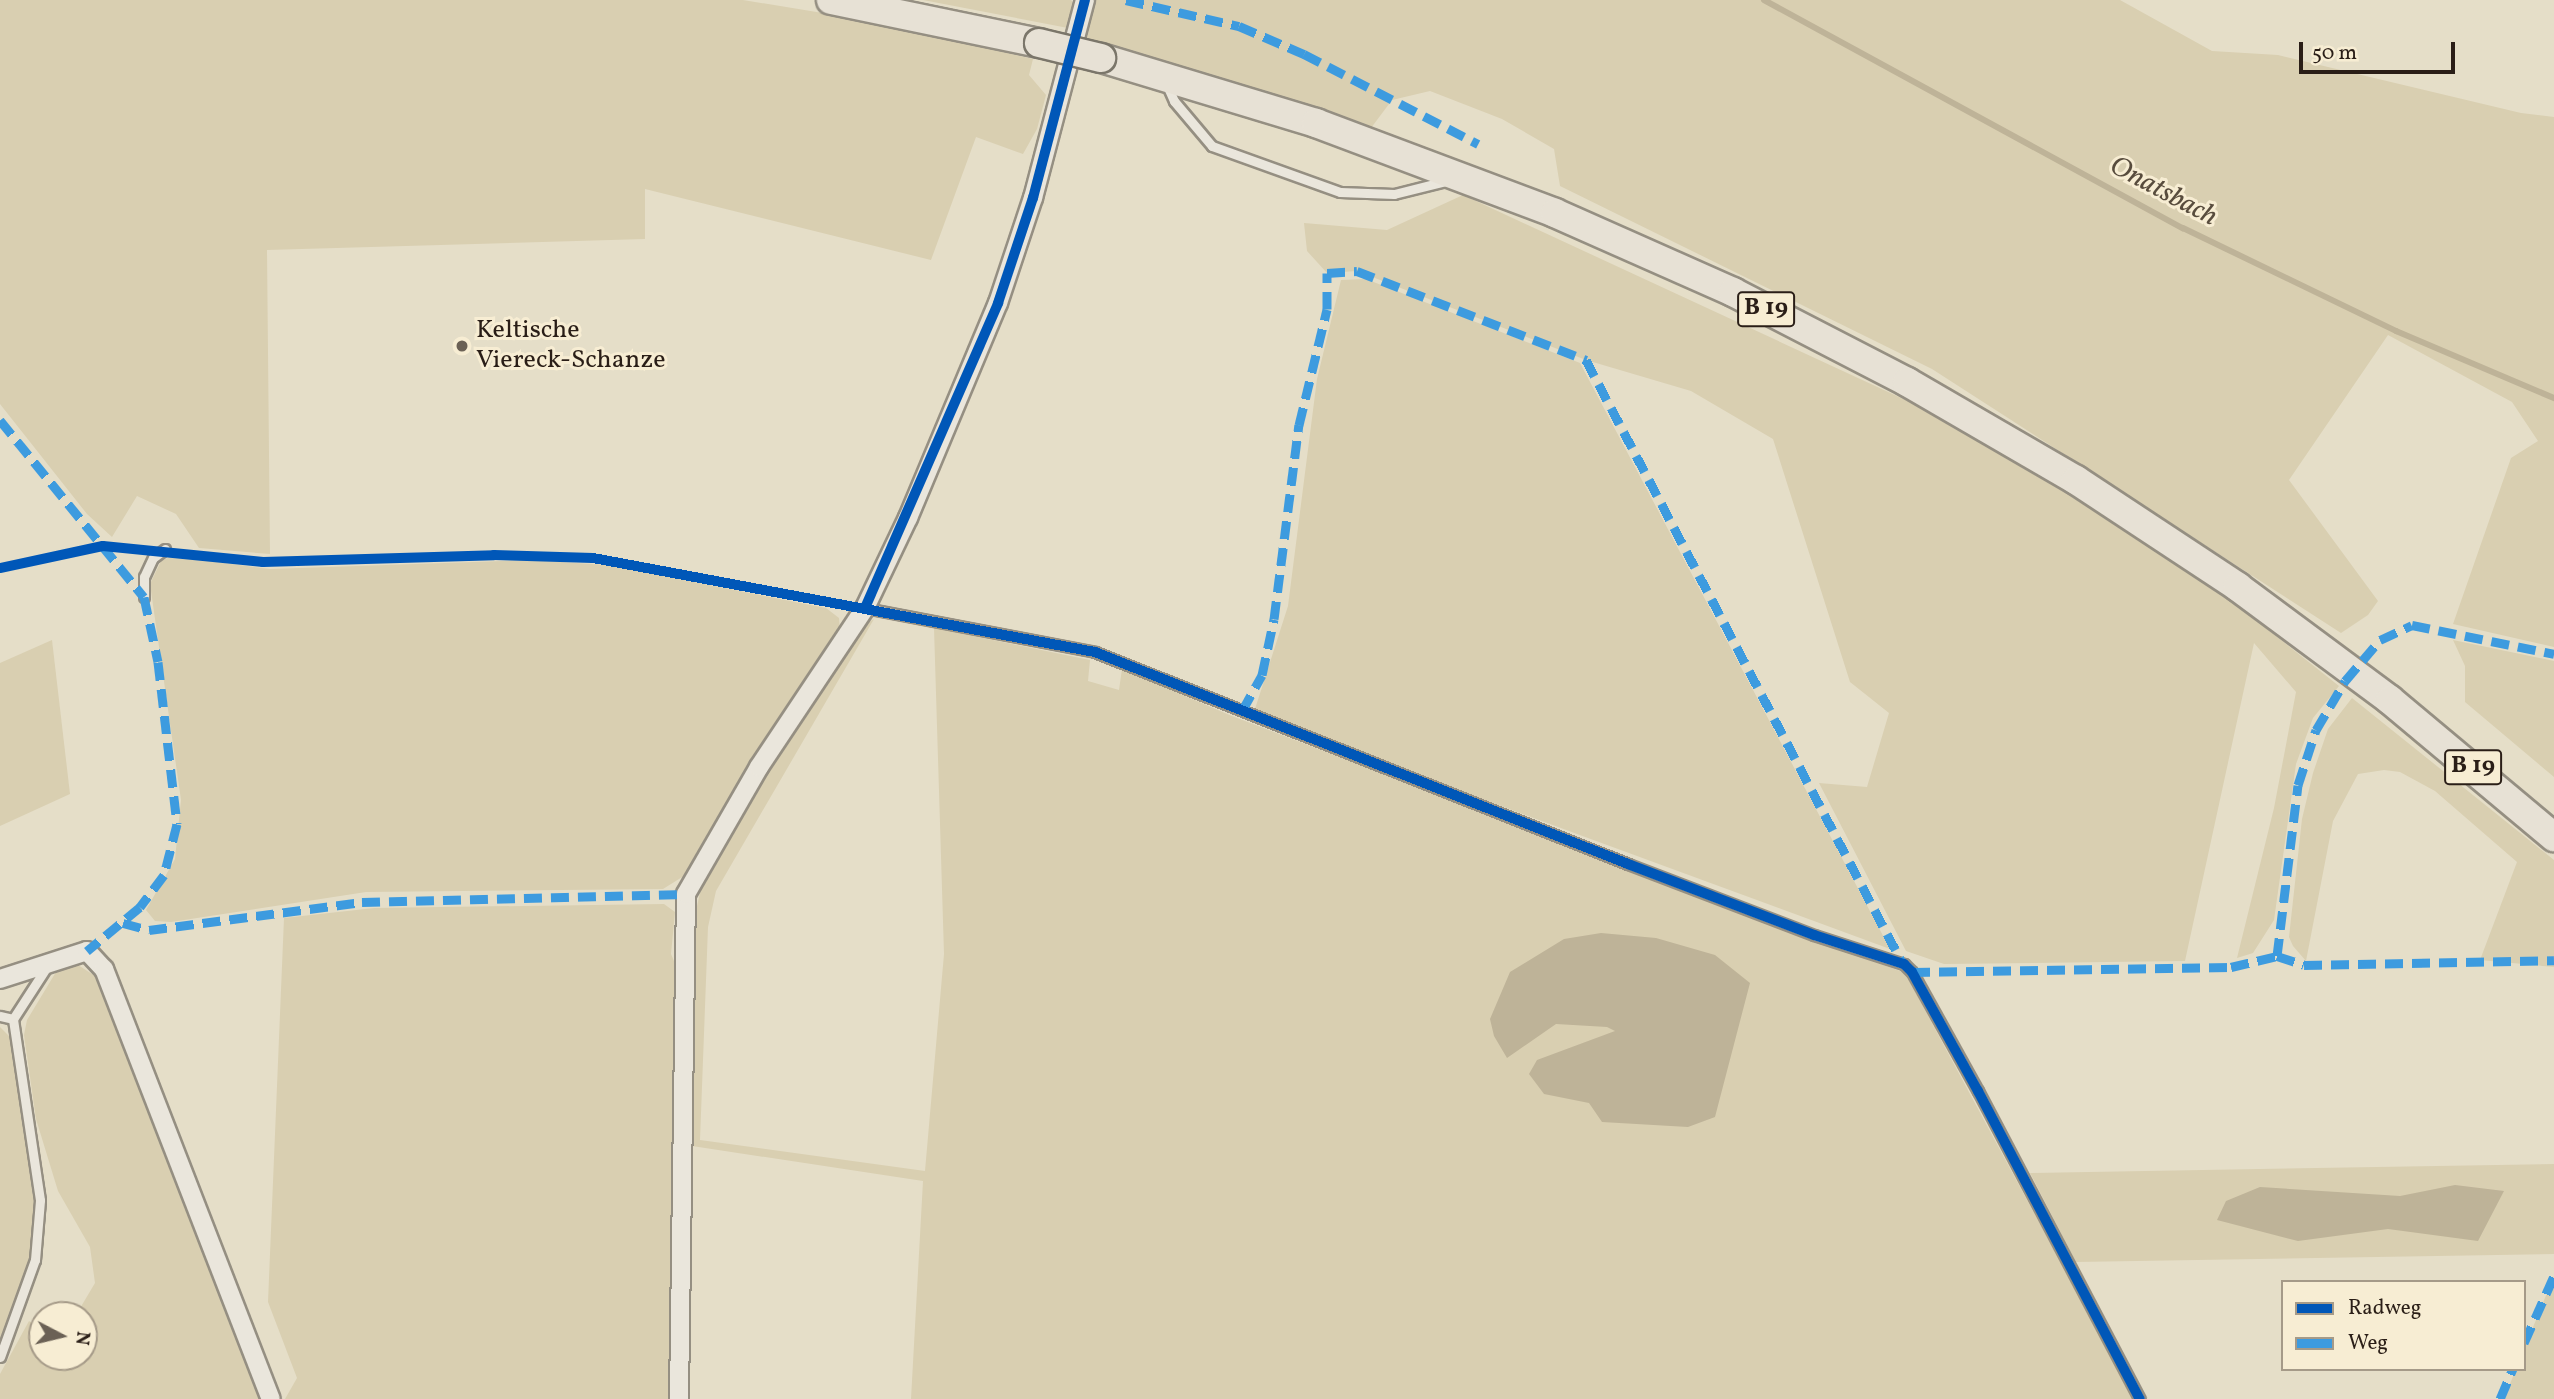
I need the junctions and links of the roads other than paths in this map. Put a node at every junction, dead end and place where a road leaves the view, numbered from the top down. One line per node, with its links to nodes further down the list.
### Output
1 (831, 0): 3 (main road, B 19, bridge)
2 (1085, 0): 7 (street)
3 (1163, 75): 4 (main road, B 19); 4 (lane)
4 (1464, 177): 8 (main road, B 19)
5 (165, 549): 6 (lane)
6 (144, 597)
7 (865, 608): 15 (street); 16 (lane)
8 (2554, 837)
9 (52, 959): 10 (street); 12 (lane); 14 (street)
10 (0, 979)
11 (0, 1016): 12 (lane)
12 (13, 1020): 13 (lane)
13 (0, 1357)
14 (271, 1399)
15 (679, 1399)
16 (2140, 1399)

